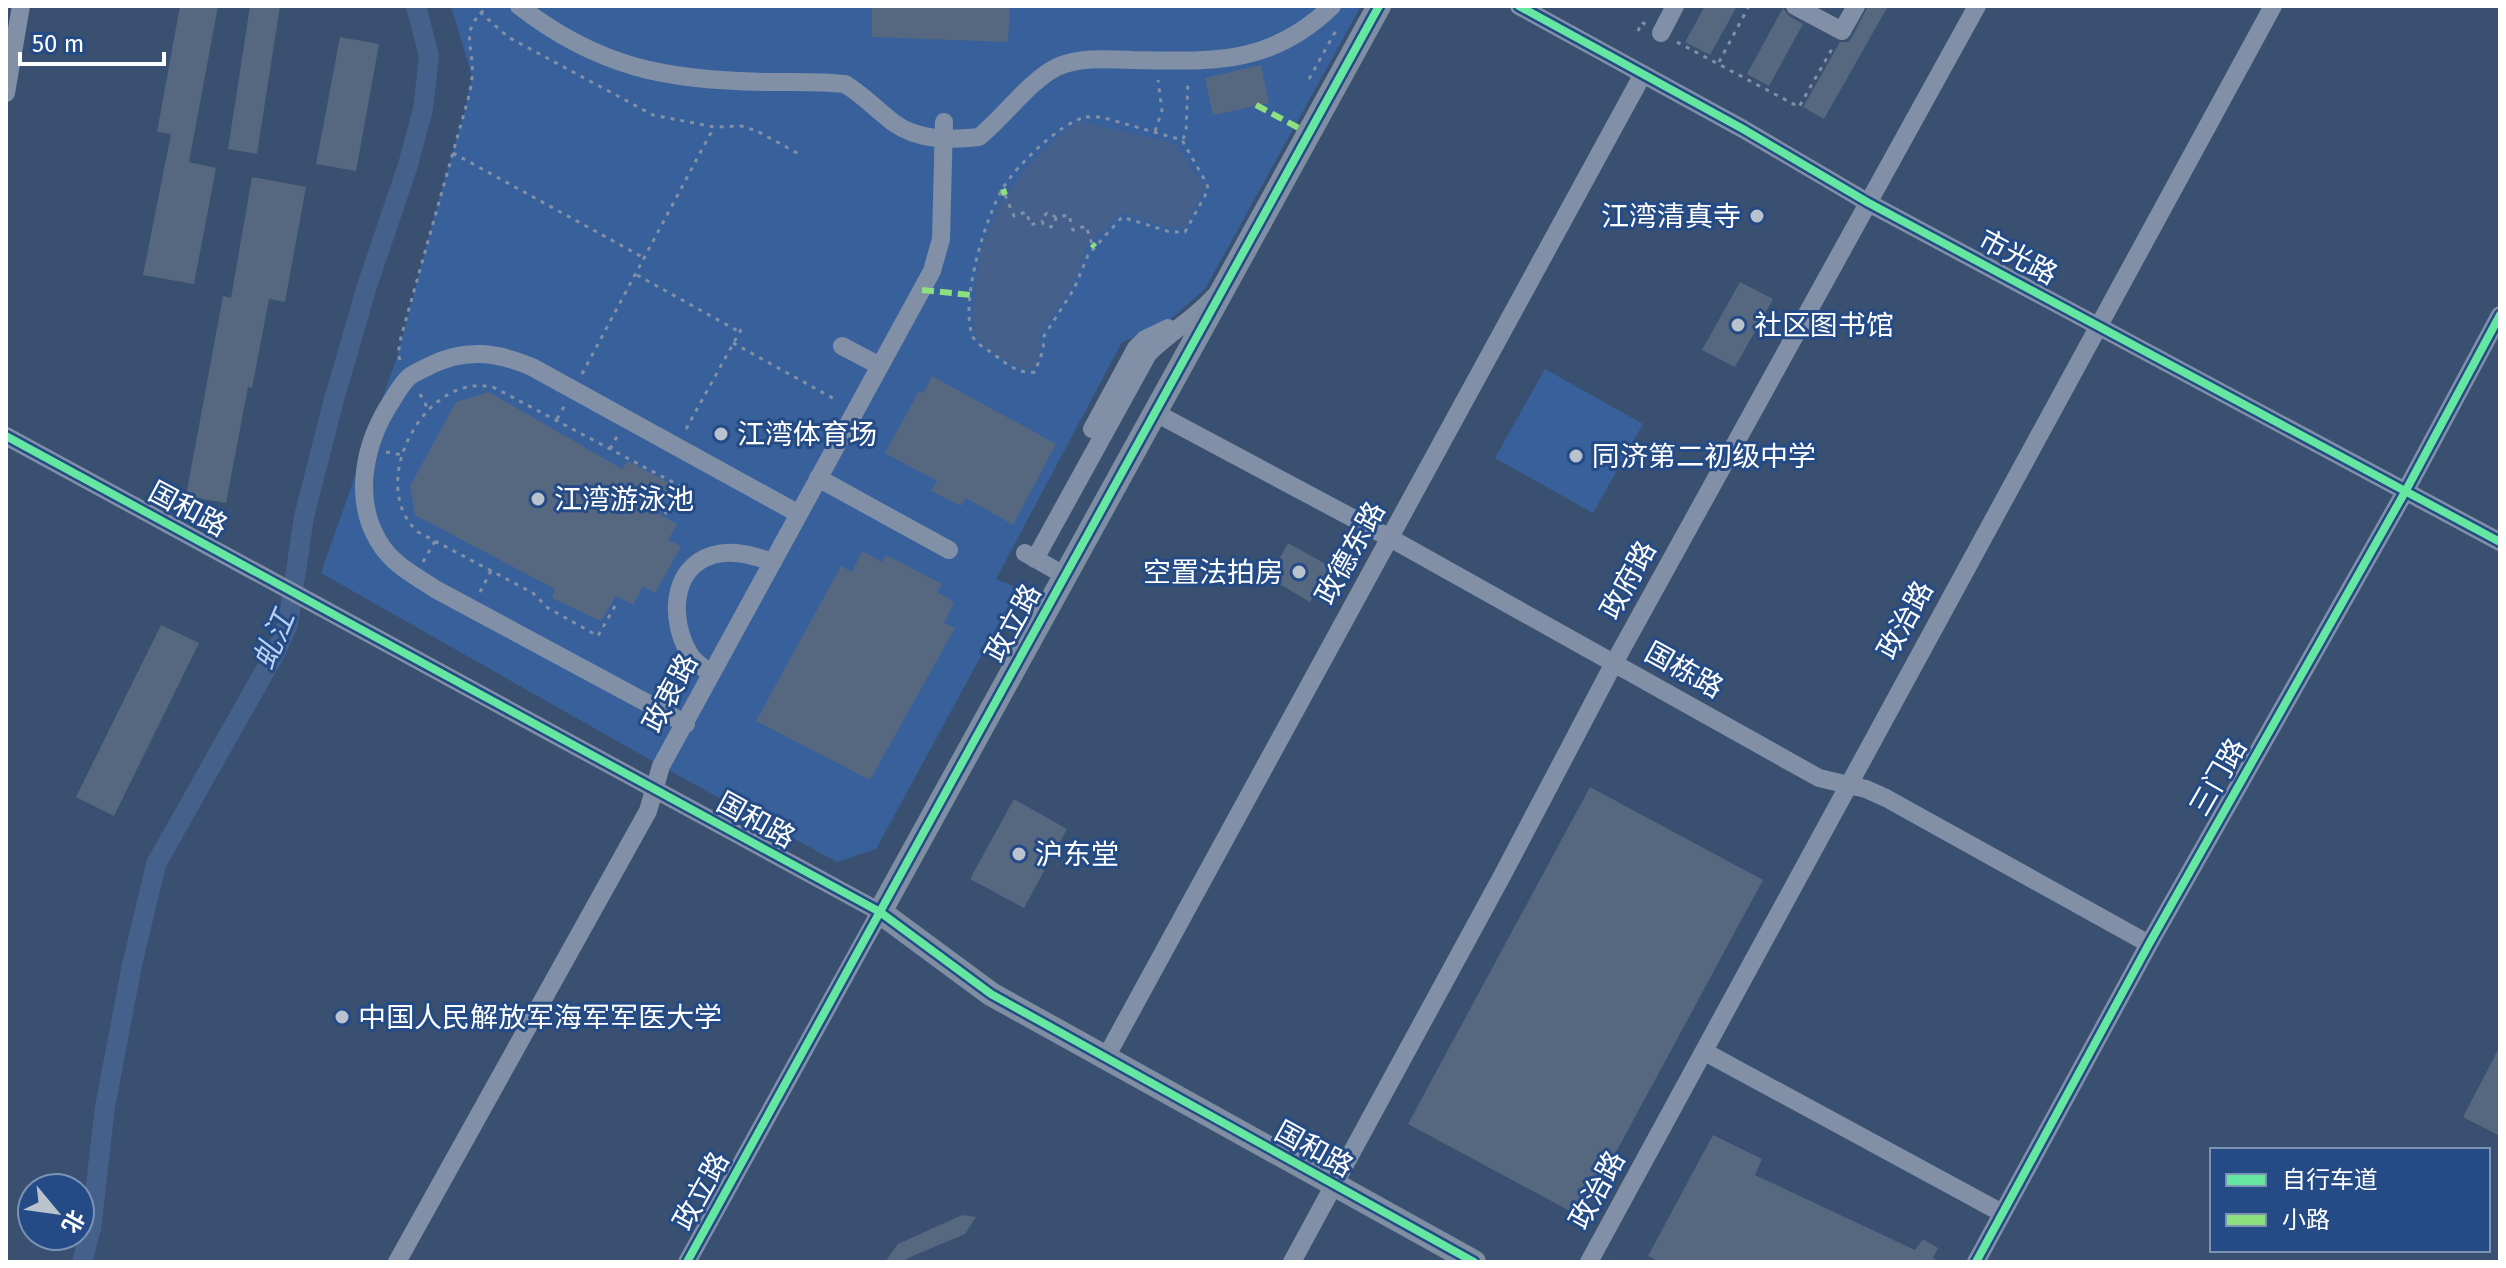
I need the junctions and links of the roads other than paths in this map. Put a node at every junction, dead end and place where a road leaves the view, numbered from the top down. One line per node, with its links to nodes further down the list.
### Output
1 (21, 6): 13 (street)
2 (519, 6): 14 (street)
3 (1379, 6): 16 (main road, 政立路)
4 (1519, 6): 12 (street, 市光路)
5 (1675, 6): 11 (street)
6 (1795, 6): 7 (street)
7 (1856, 6)
8 (1977, 6): 15 (street, 政府路)
9 (2273, 6): 18 (street, 政治路)
10 (1337, 12): 14 (street)
11 (1661, 33)
12 (1643, 74): 15 (street, 市光路); 28 (street, 政德东路)
13 (6, 93)
14 (944, 130): 20 (street, 政衷路)
15 (1867, 202): 18 (street, 市光路); 35 (street, 政府路)
16 (1225, 284): 21 (main road, 政立路); 23 (street)
17 (2500, 315): 26 (street, 三门路)
18 (2098, 325): 26 (street, 市光路); 38 (street, 政治路)
19 (842, 346): 20 (street)
20 (880, 366): 25 (street, 政衷路)
21 (1154, 412): 24 (main road, 政立路); 28 (street, 国栋路)
22 (6, 436): 39 (street, 国和路)
23 (1090, 447): 24 (street); 32 (street)
24 (1125, 466): 32 (main road, 政立路)
25 (818, 478): 27 (street, 政衷路); 30 (street)
26 (2405, 492): 29 (street, 市光路); 41 (street, 三门路)
27 (799, 514): 31 (street, 政衷路); 33 (street)
28 (1390, 538): 35 (street, 国栋路); 43 (street, 政德东路)
29 (2500, 542)
30 (949, 550)
31 (773, 562): 36 (street, 政衷路); 36 (street)
32 (1064, 575): 40 (main road, 政立路)
33 (540, 645): 34 (street); 37 (street)
34 (530, 662)
35 (1614, 663): 38 (street, 国栋路); 44 (street, 政府路)
36 (711, 674): 37 (street, 政衷路)
37 (686, 724): 39 (street, 政衷路)
38 (1848, 784): 41 (street, 国栋路); 42 (street, 政治路)
39 (654, 789): 40 (street, 国和路); 46 (street, 政衷路)
40 (880, 912): 43 (main road, 国和路); 47 (street, 政立路)
41 (2149, 944): 45 (street, 三门路)
42 (1705, 1052): 45 (street); 50 (street, 政治路)
43 (1105, 1059): 44 (main road, 国和路)
44 (1333, 1184): 48 (street, 政府路); 49 (main road, 国和路)
45 (2002, 1213): 51 (street, 三门路)
46 (397, 1262)
47 (687, 1262)
48 (1292, 1262)
49 (1474, 1262)
50 (1589, 1262)
51 (1976, 1262)

